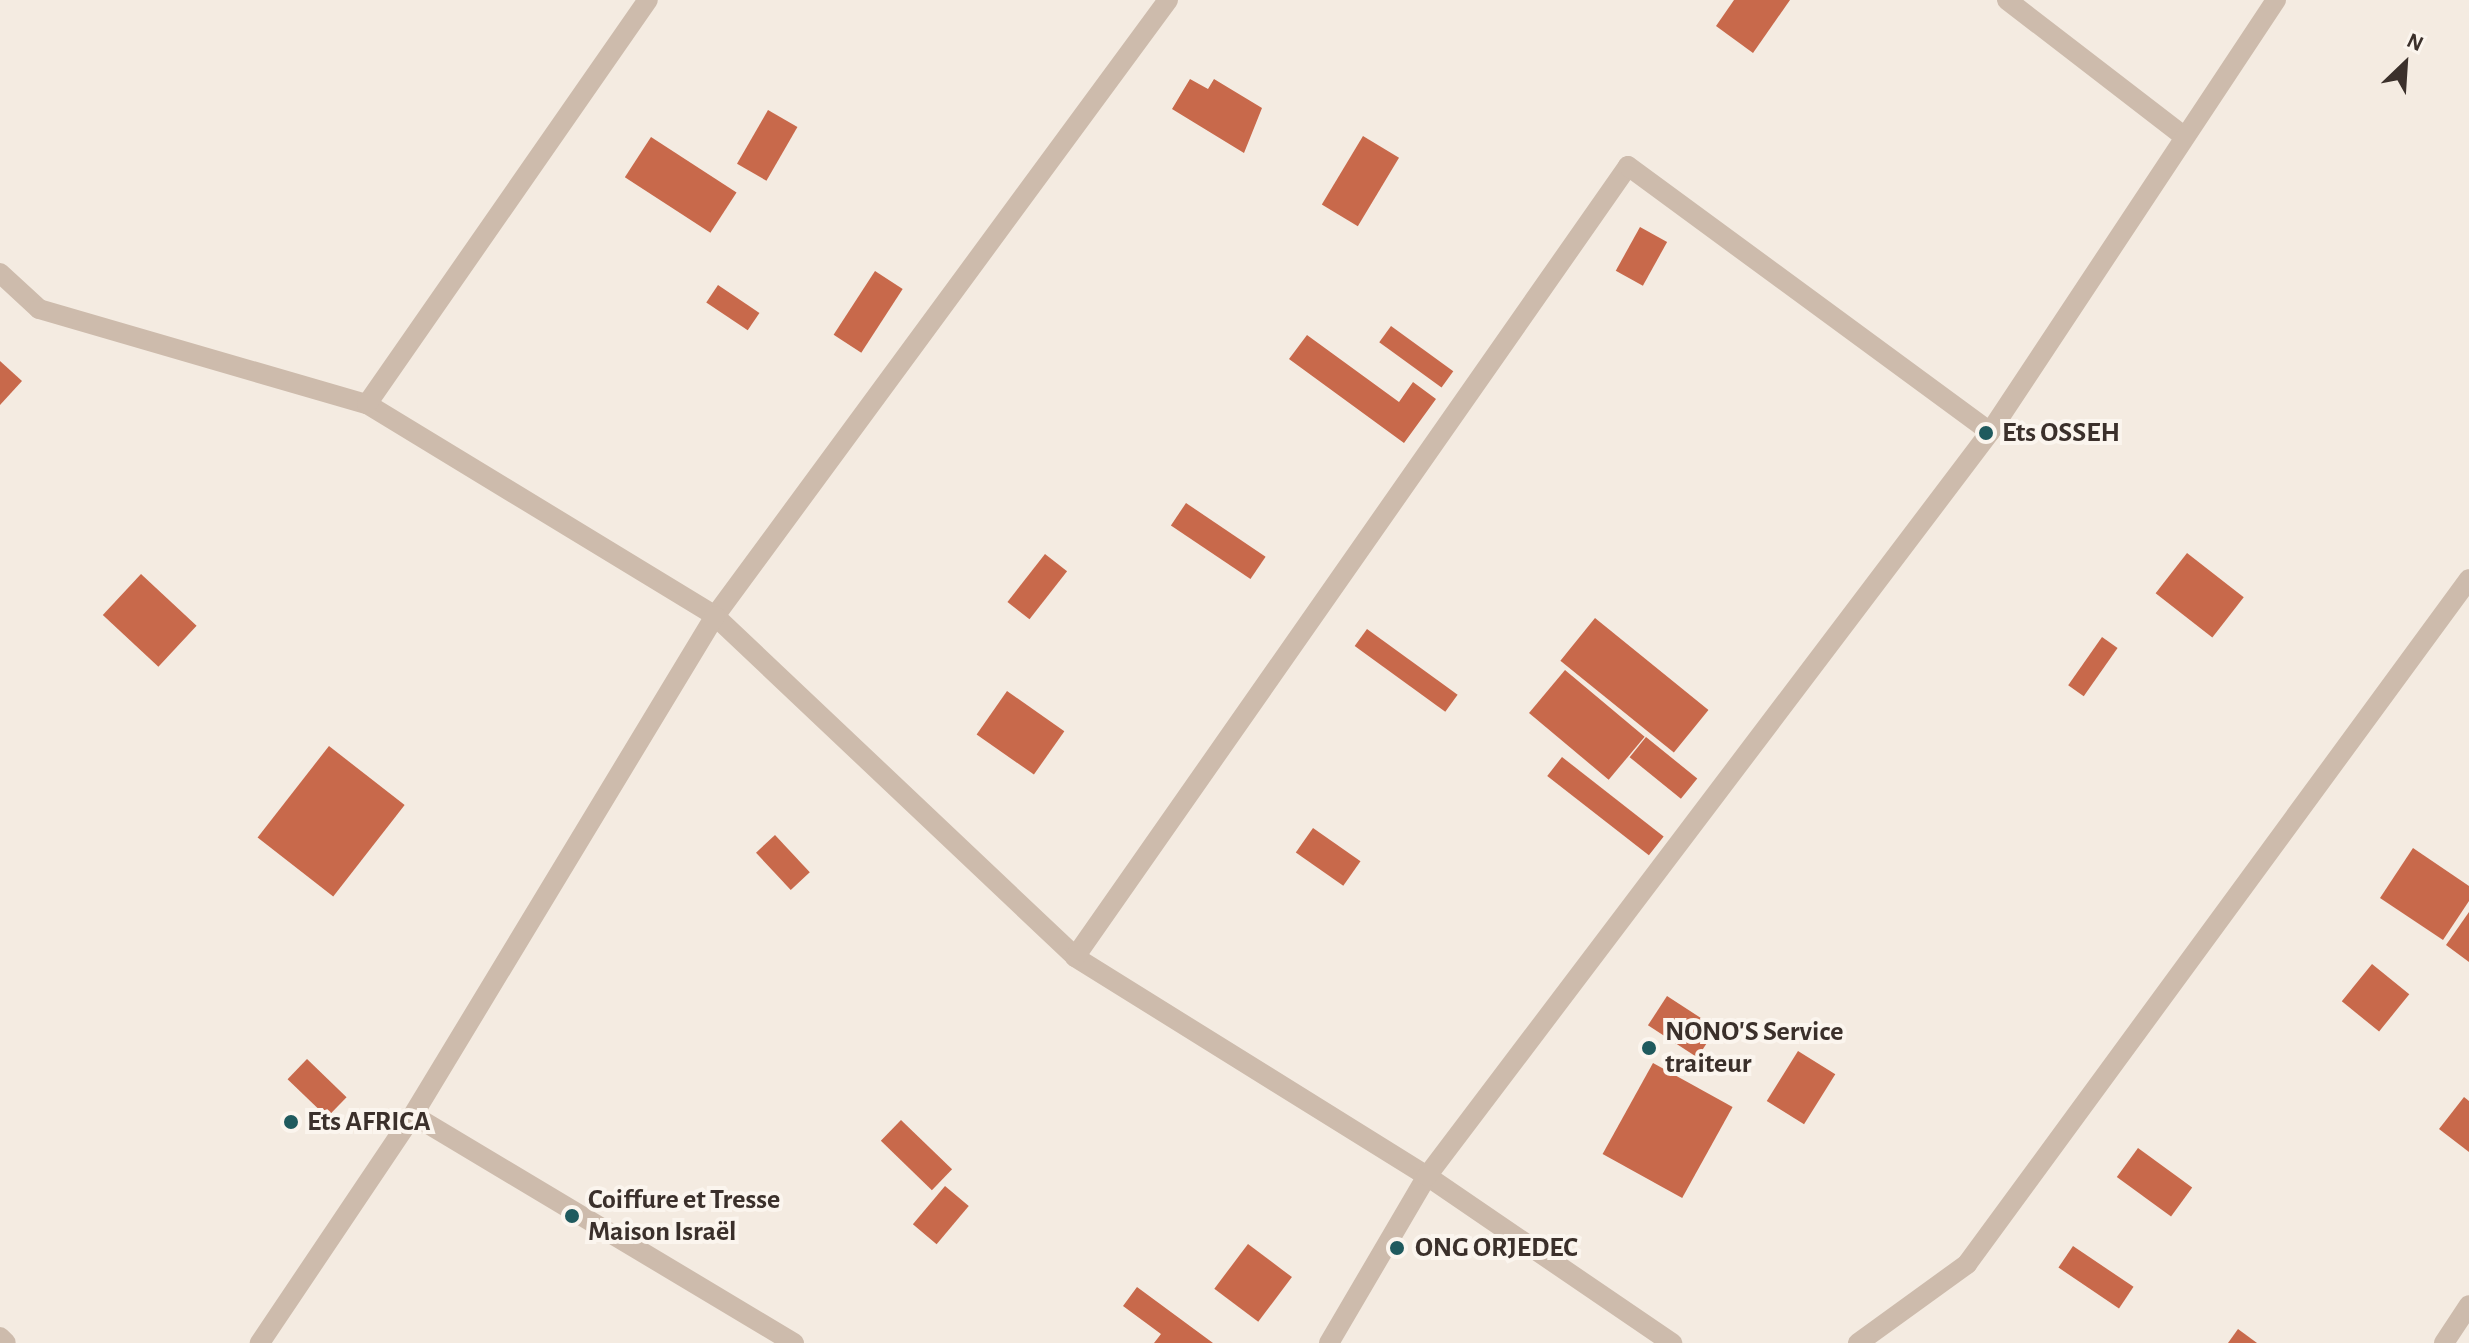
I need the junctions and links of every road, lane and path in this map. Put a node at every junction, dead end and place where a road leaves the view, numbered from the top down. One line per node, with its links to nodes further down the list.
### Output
1 (648, 0): 7 (street)
2 (1168, 0): 10 (street)
3 (2007, 0): 5 (street)
4 (2276, 0): 5 (street)
5 (2181, 134): 8 (street)
6 (0, 273): 7 (street)
7 (367, 404): 10 (street)
8 (1990, 432): 11 (street); 13 (street)
9 (2469, 579): 21 (street)
10 (715, 616): 11 (street); 12 (street)
11 (1075, 957): 13 (street)
12 (413, 1115): 17 (street); 18 (street)
13 (1427, 1176): 19 (street); 20 (street)
14 (2468, 1309): 22 (street)
15 (0, 1337): 16 (street)
16 (6, 1343)
17 (260, 1343)
18 (794, 1343)
19 (1329, 1343)
20 (1672, 1343)
21 (1858, 1343)
22 (2444, 1343)

